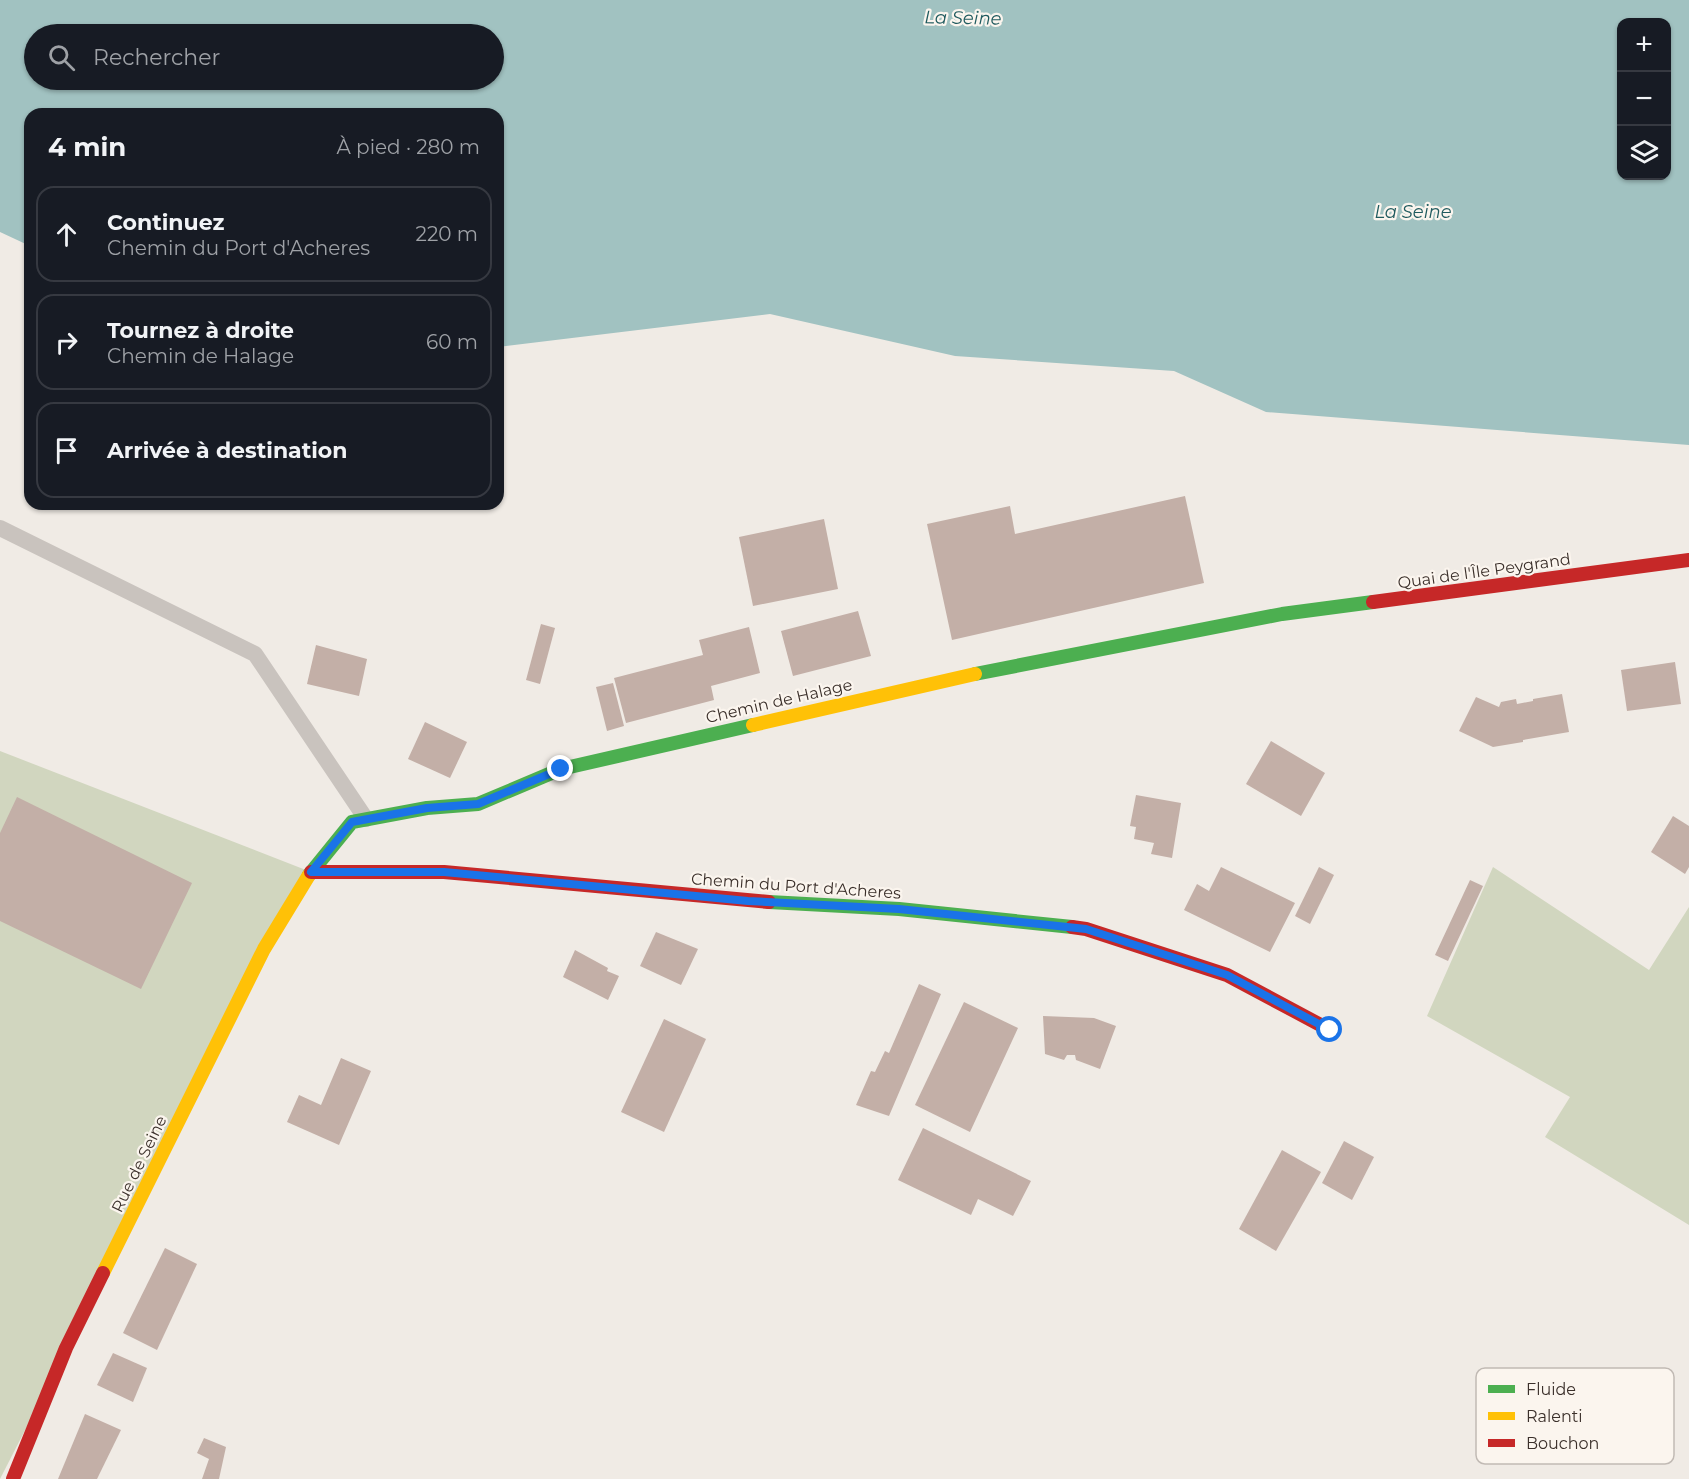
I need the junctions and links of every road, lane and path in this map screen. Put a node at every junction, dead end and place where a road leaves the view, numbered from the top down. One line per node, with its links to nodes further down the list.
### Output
1 (0, 528): 4 (lane)
2 (1689, 560): 3 (street, Quai de l'Île Peygrand)
3 (1282, 614): 4 (street, Chemin de Halage)
4 (366, 819): 5 (street, Chemin de Halage)
5 (311, 872): 6 (street, Chemin du Port d'Acheres); 7 (street, Rue de Seine)
6 (1330, 1030)
7 (13, 1479)

